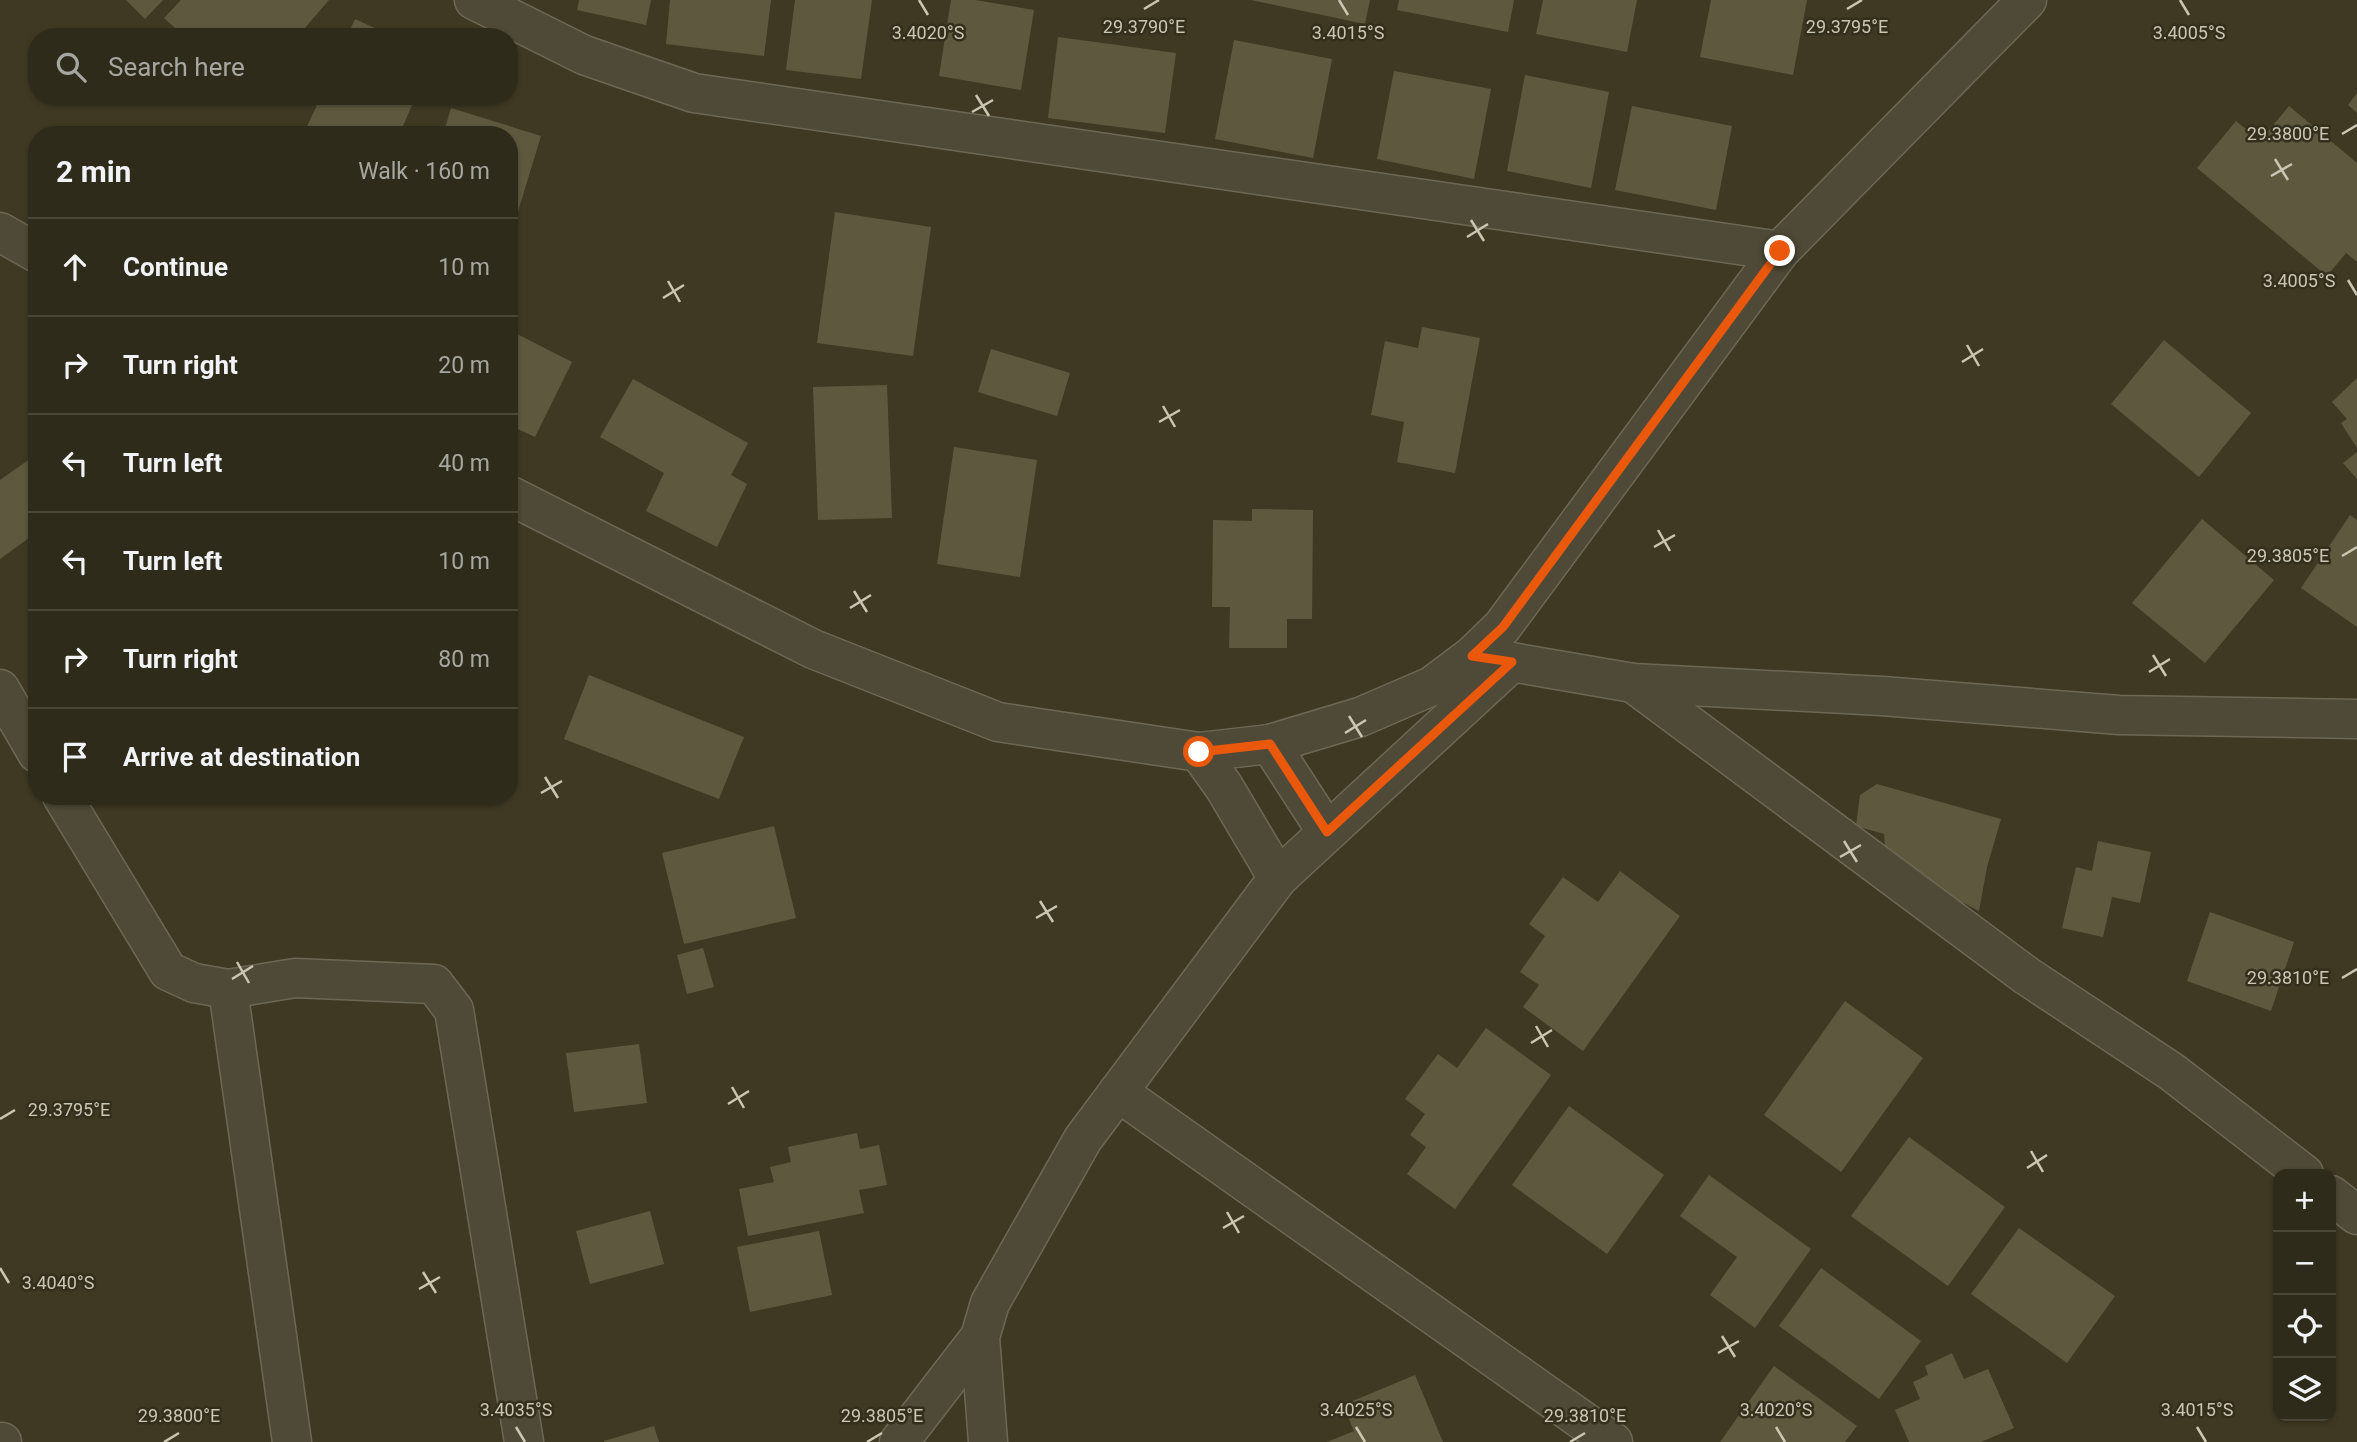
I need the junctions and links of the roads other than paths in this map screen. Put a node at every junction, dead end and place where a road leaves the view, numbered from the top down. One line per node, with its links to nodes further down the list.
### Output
1 (474, 0): 5 (street)
2 (2027, 0): 5 (street)
3 (0, 232): 4 (street)
4 (28, 248)
5 (1780, 251): 7 (street)
6 (518, 500): 14 (street)
7 (1472, 656): 8 (street); 13 (street)
8 (1512, 662): 9 (street); 16 (street)
9 (1633, 683): 11 (street); 20 (street)
10 (0, 689): 12 (street)
11 (2357, 719)
12 (28, 737)
13 (1270, 744): 14 (street); 16 (street)
14 (1199, 752): 17 (street)
15 (67, 805): 18 (street)
16 (1327, 832): 17 (street)
17 (1278, 877): 19 (street)
18 (228, 989): 24 (street); 25 (street)
19 (1118, 1092): 23 (street); 28 (street)
20 (2298, 1169)
21 (2336, 1199): 22 (street)
22 (2357, 1215)
23 (980, 1337): 26 (street); 27 (street)
24 (292, 1442)
25 (524, 1442)
26 (899, 1442)
27 (988, 1442)
28 (1613, 1442)

